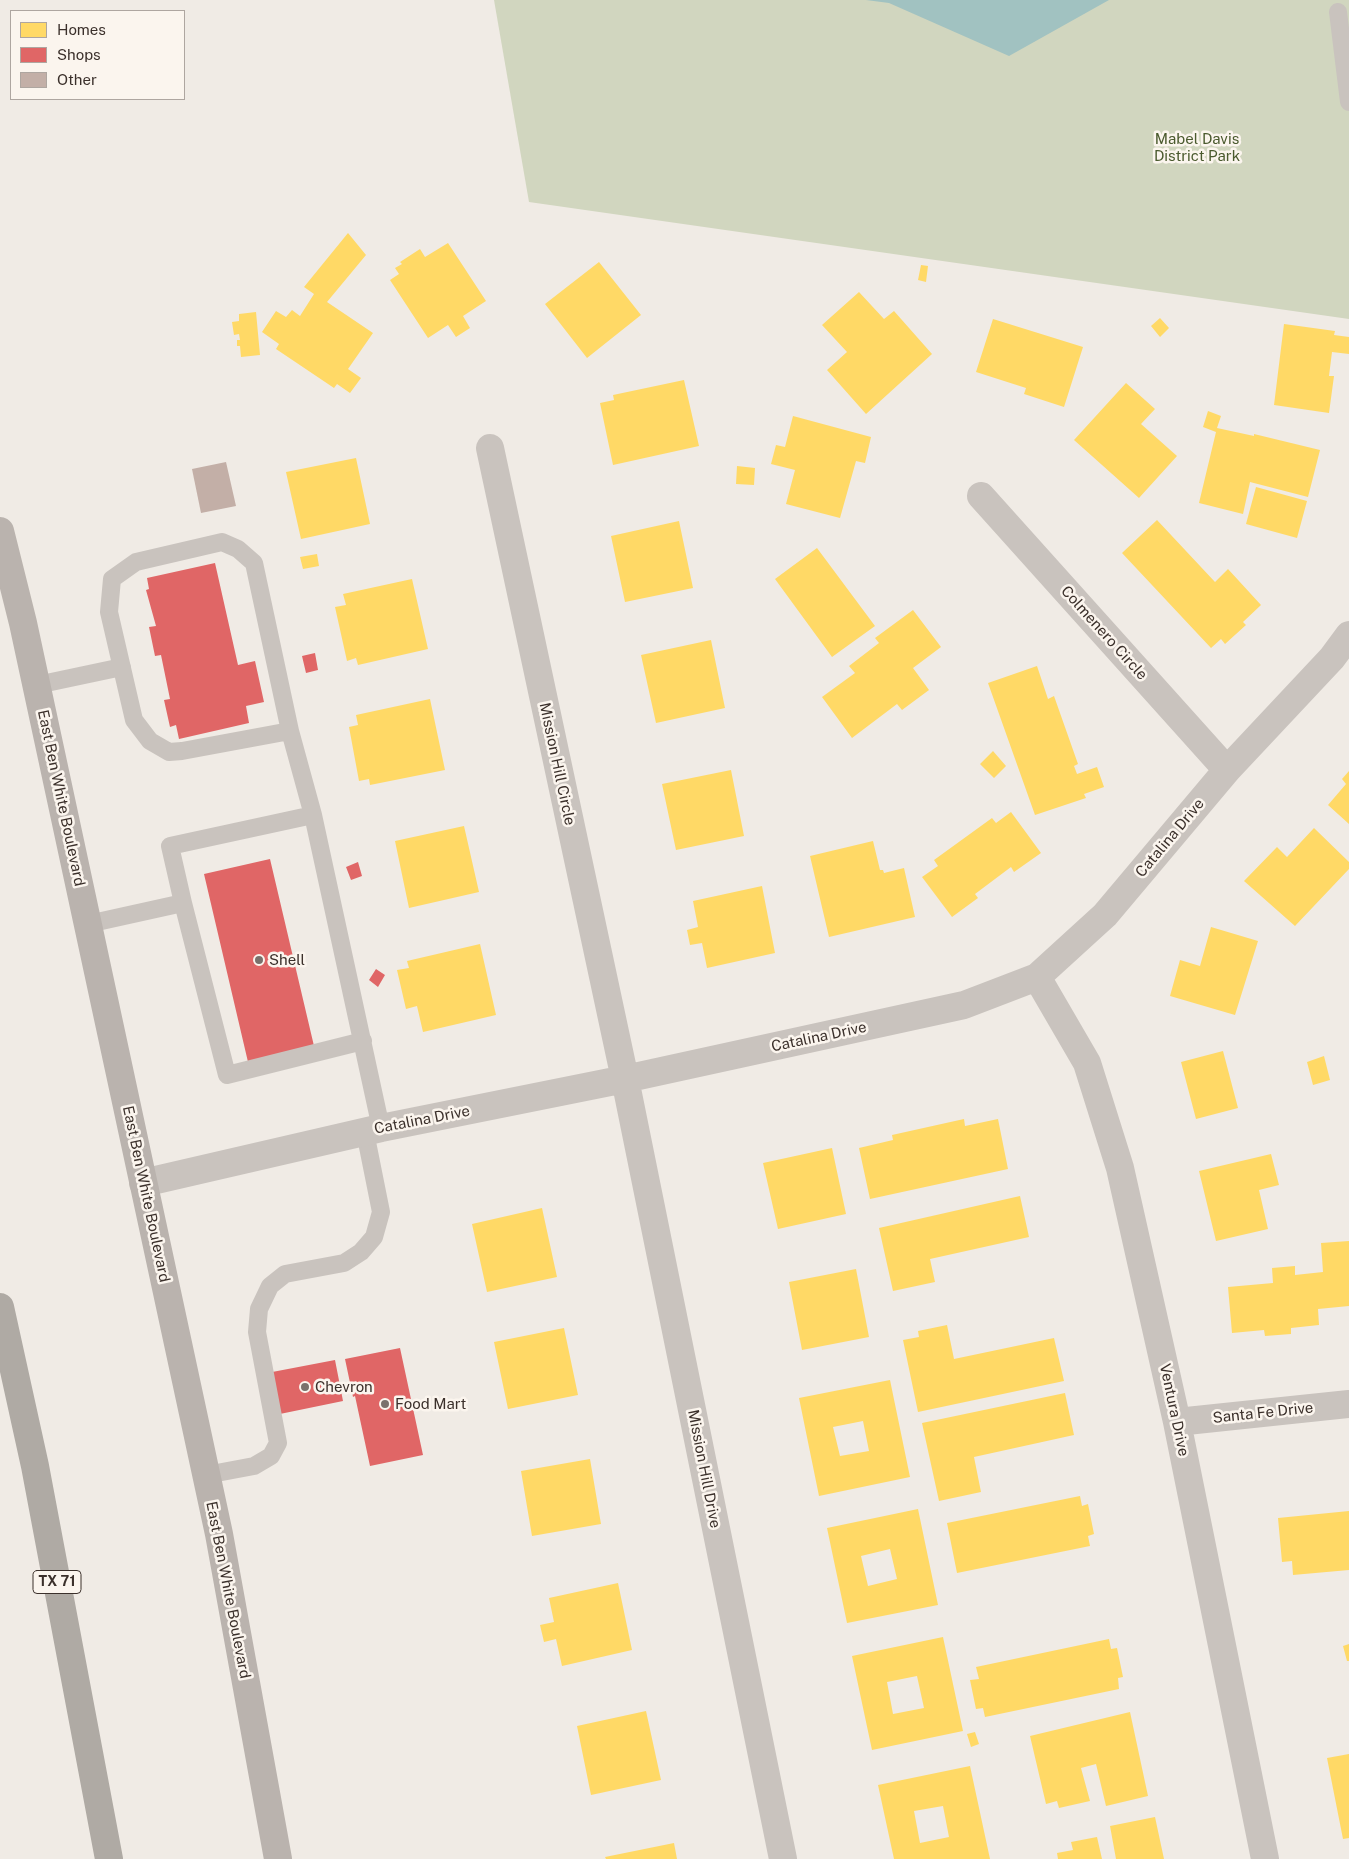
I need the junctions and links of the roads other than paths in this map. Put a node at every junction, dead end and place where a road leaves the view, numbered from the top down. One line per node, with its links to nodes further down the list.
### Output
1 (1338, 12): 2 (lane)
2 (1349, 102)
3 (490, 448): 16 (street, Mission Hill Circle)
4 (981, 496): 10 (street, Colmenero Circle)
5 (0, 532): 8 (main road, East Ben White Boulevard)
6 (1349, 635): 10 (street, Catalina Drive)
7 (122, 667): 8 (lane); 9 (lane); 9 (lane)
8 (37, 685): 13 (main road, East Ben White Boulevard)
9 (290, 731): 11 (lane)
10 (1227, 770): 14 (street, Catalina Drive)
11 (313, 815): 12 (lane); 15 (lane)
12 (183, 903): 13 (lane); 15 (lane)
13 (88, 924): 18 (main road, East Ben White Boulevard)
14 (1037, 977): 16 (street, Catalina Drive); 21 (street, Ventura Drive)
15 (362, 1041): 17 (lane)
16 (625, 1079): 17 (street, Catalina Drive); 25 (street, Mission Hill Drive)
17 (373, 1130): 18 (street, Catalina Drive); 22 (lane)
18 (143, 1183): 22 (main road, East Ben White Boulevard)
19 (0, 1307): 23 (highway, TX 71)
20 (1349, 1404): 21 (street, Santa Fe Drive)
21 (1177, 1422): 26 (street, Ventura Drive)
22 (206, 1475): 24 (main road, East Ben White Boulevard)
23 (109, 1859)
24 (278, 1859)
25 (783, 1859)
26 (1265, 1859)

